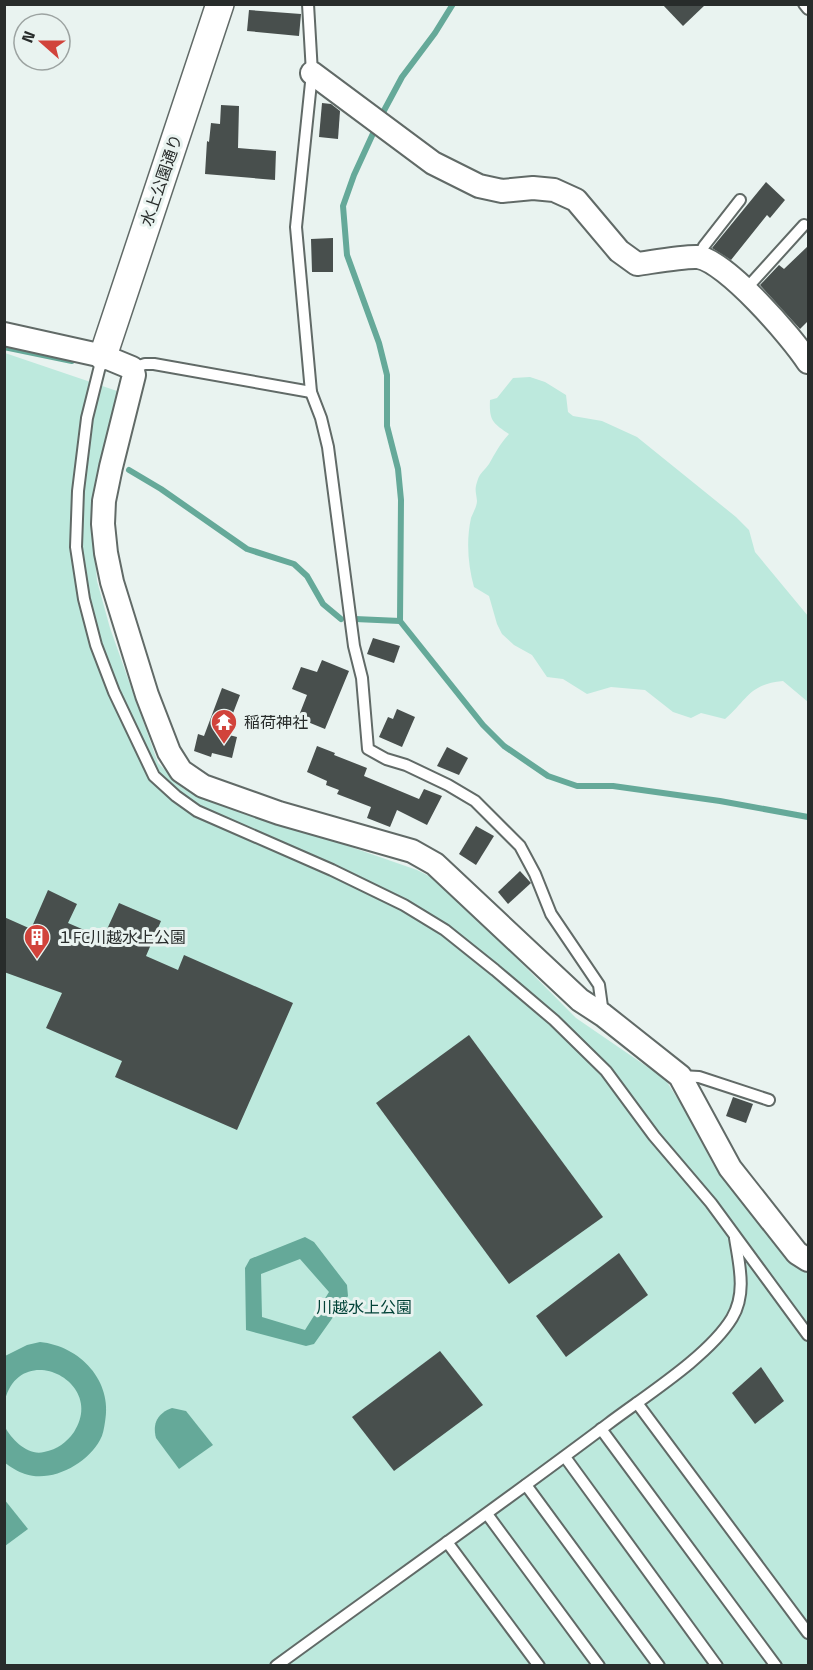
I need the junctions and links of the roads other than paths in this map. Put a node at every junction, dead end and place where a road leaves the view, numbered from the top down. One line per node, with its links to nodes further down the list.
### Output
1 (220, 4): 12 (street, 水上公園通り)
2 (308, 4): 5 (lane)
3 (804, 4): 4 (lane)
4 (808, 9)
5 (312, 73): 8 (street); 14 (lane)
6 (740, 200): 8 (lane)
7 (804, 225): 9 (lane)
8 (699, 257): 9 (street)
9 (746, 289): 11 (street)
10 (4, 334): 12 (street)
11 (806, 354)
12 (103, 356): 13 (street); 18 (lane)
13 (132, 368): 14 (lane); 15 (street)
14 (311, 392): 15 (lane)
15 (603, 1015): 16 (street)
16 (680, 1076): 17 (lane); 19 (street)
17 (769, 1100)
18 (734, 1234): 20 (lane); 21 (lane)
19 (808, 1260)
20 (808, 1335)
21 (637, 1403): 22 (lane); 27 (lane)
22 (601, 1429): 23 (lane); 33 (lane)
23 (565, 1457): 24 (lane); 32 (lane)
24 (526, 1485): 25 (lane); 31 (lane)
25 (487, 1514): 26 (lane); 30 (lane)
26 (447, 1542): 28 (lane); 29 (lane)
27 (808, 1633)
28 (276, 1665)
29 (539, 1665)
30 (598, 1665)
31 (659, 1665)
32 (717, 1665)
33 (776, 1665)

